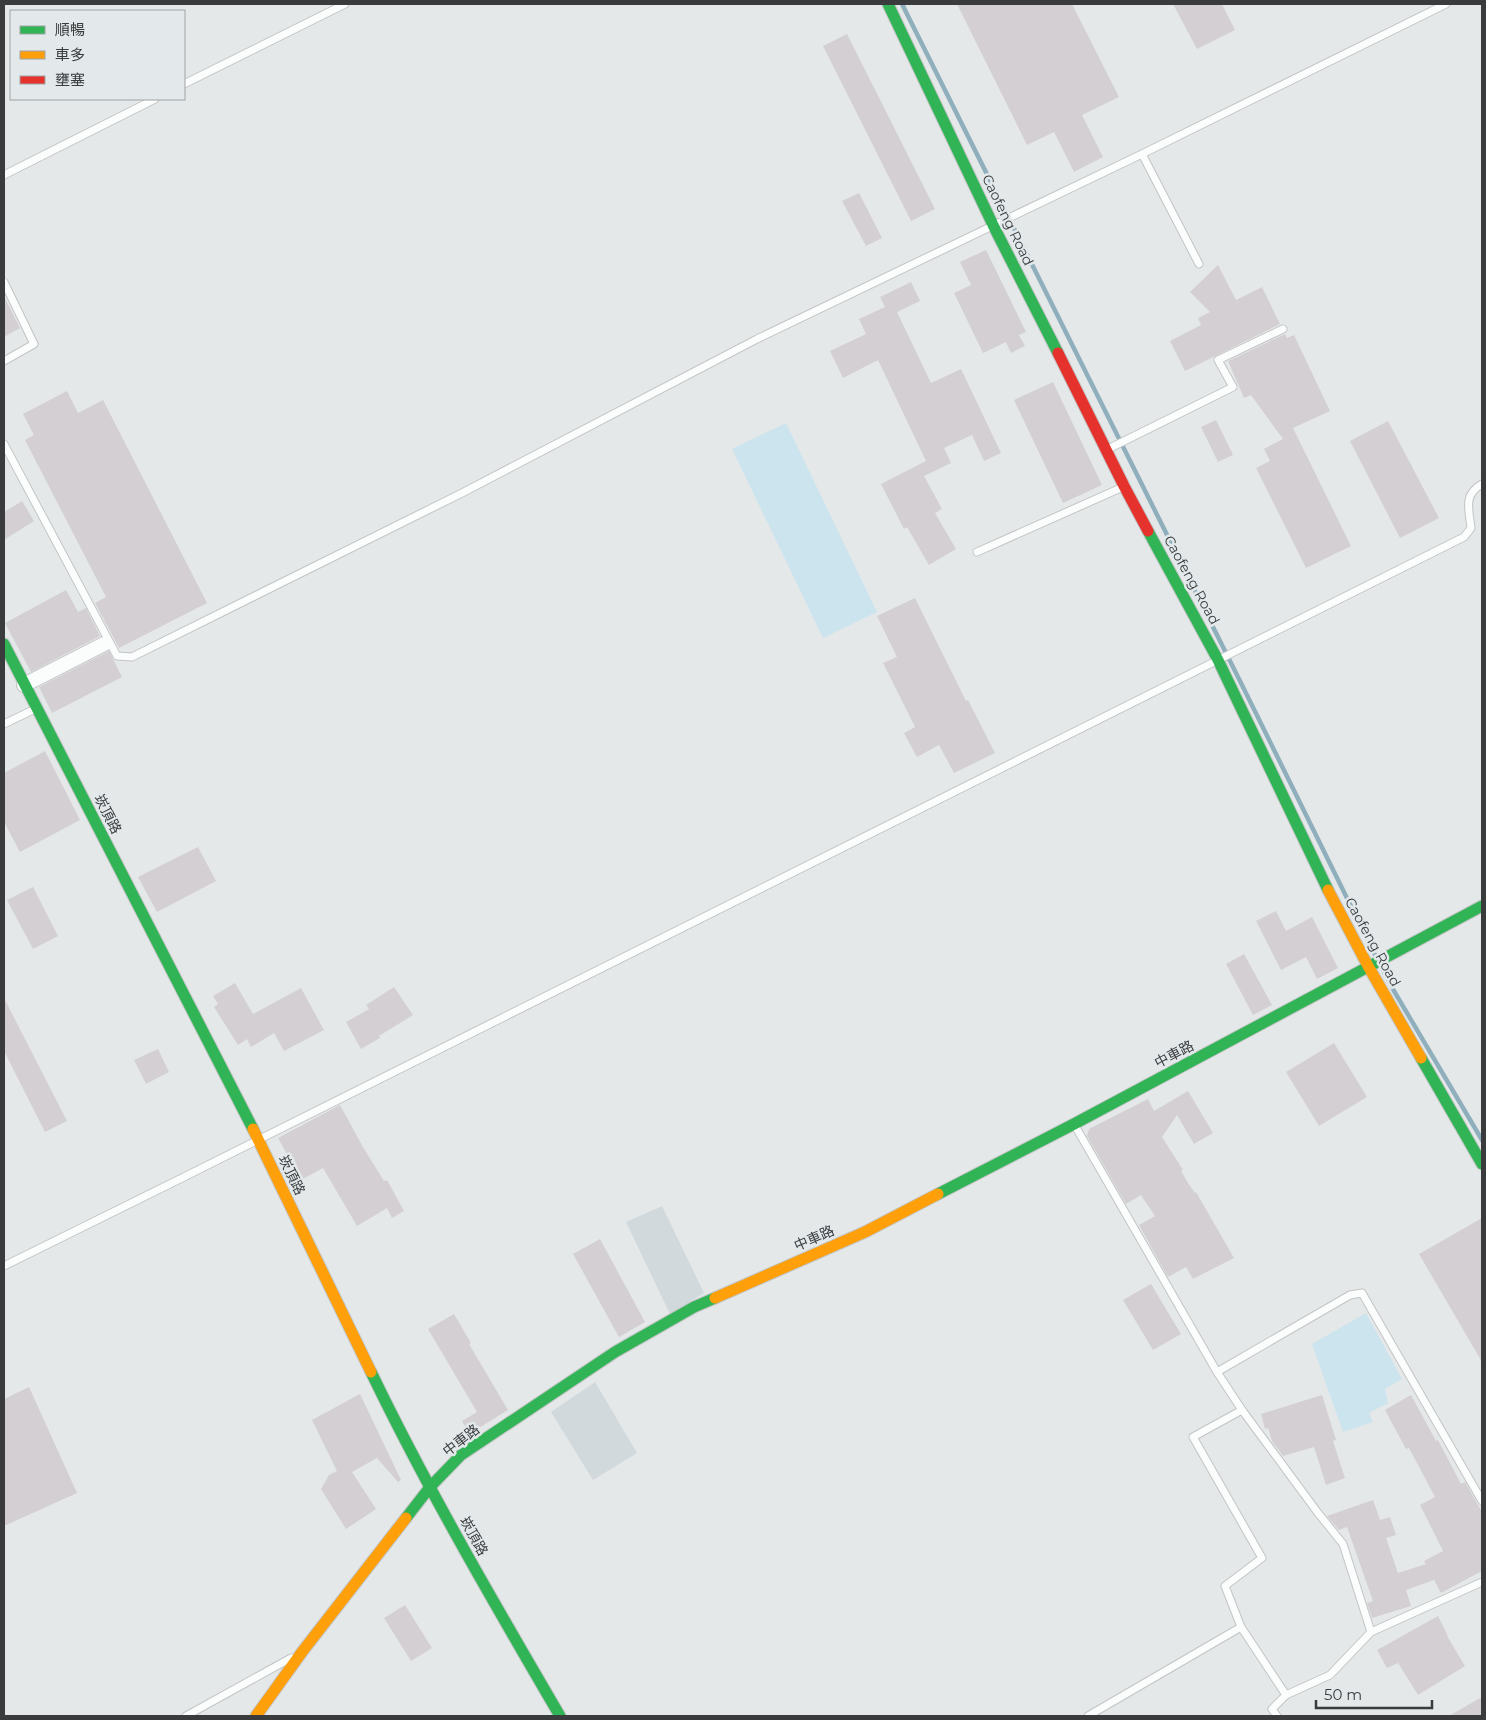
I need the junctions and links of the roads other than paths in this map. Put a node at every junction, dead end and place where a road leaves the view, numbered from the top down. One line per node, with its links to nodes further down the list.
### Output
1 (345, 4): 4 (lane)
2 (888, 4): 8 (street, Caofeng Road)
3 (1446, 4): 6 (lane)
4 (185, 84)
5 (153, 100): 7 (lane)
6 (1142, 154): 8 (lane); 9 (lane)
7 (4, 175)
8 (993, 225): 13 (lane); 14 (street, Caofeng Road)
9 (1199, 264)
10 (4, 282): 12 (lane)
11 (1283, 329): 14 (lane)
12 (4, 361)
13 (4, 444)
14 (1107, 449): 16 (street, Caofeng Road)
15 (1482, 484): 20 (lane)
16 (1124, 486): 17 (lane); 20 (street, Caofeng Road)
17 (977, 552)
18 (4, 644): 21 (street, 崁頂路)
19 (104, 644): 21 (street)
20 (1218, 660): 25 (street, Caofeng Road); 27 (lane)
21 (24, 685): 22 (street, 崁頂路)
22 (36, 708): 23 (lane); 27 (street, 崁頂路)
23 (4, 724)
24 (1482, 906): 25 (street, 中車路)
25 (1368, 966): 26 (street, 中車路); 28 (street, Caofeng Road)
26 (1074, 1124): 30 (lane); 32 (street, 中車路)
27 (258, 1139): 29 (lane); 32 (street, 崁頂路)
28 (1482, 1164)
29 (4, 1266)
30 (1217, 1372): 31 (lane); 33 (lane)
31 (1242, 1410): 35 (lane); 36 (lane)
32 (430, 1487): 37 (street, 中車路); 41 (street, 崁頂路)
33 (1482, 1501)
34 (1482, 1582): 36 (lane)
35 (1241, 1627): 38 (lane); 42 (lane)
36 (1370, 1632): 38 (lane)
37 (302, 1652): 39 (lane); 40 (street, 中車路)
38 (1286, 1695): 43 (lane)
39 (186, 1716)
40 (256, 1716)
41 (560, 1716)
42 (1088, 1716)
43 (1277, 1716)

